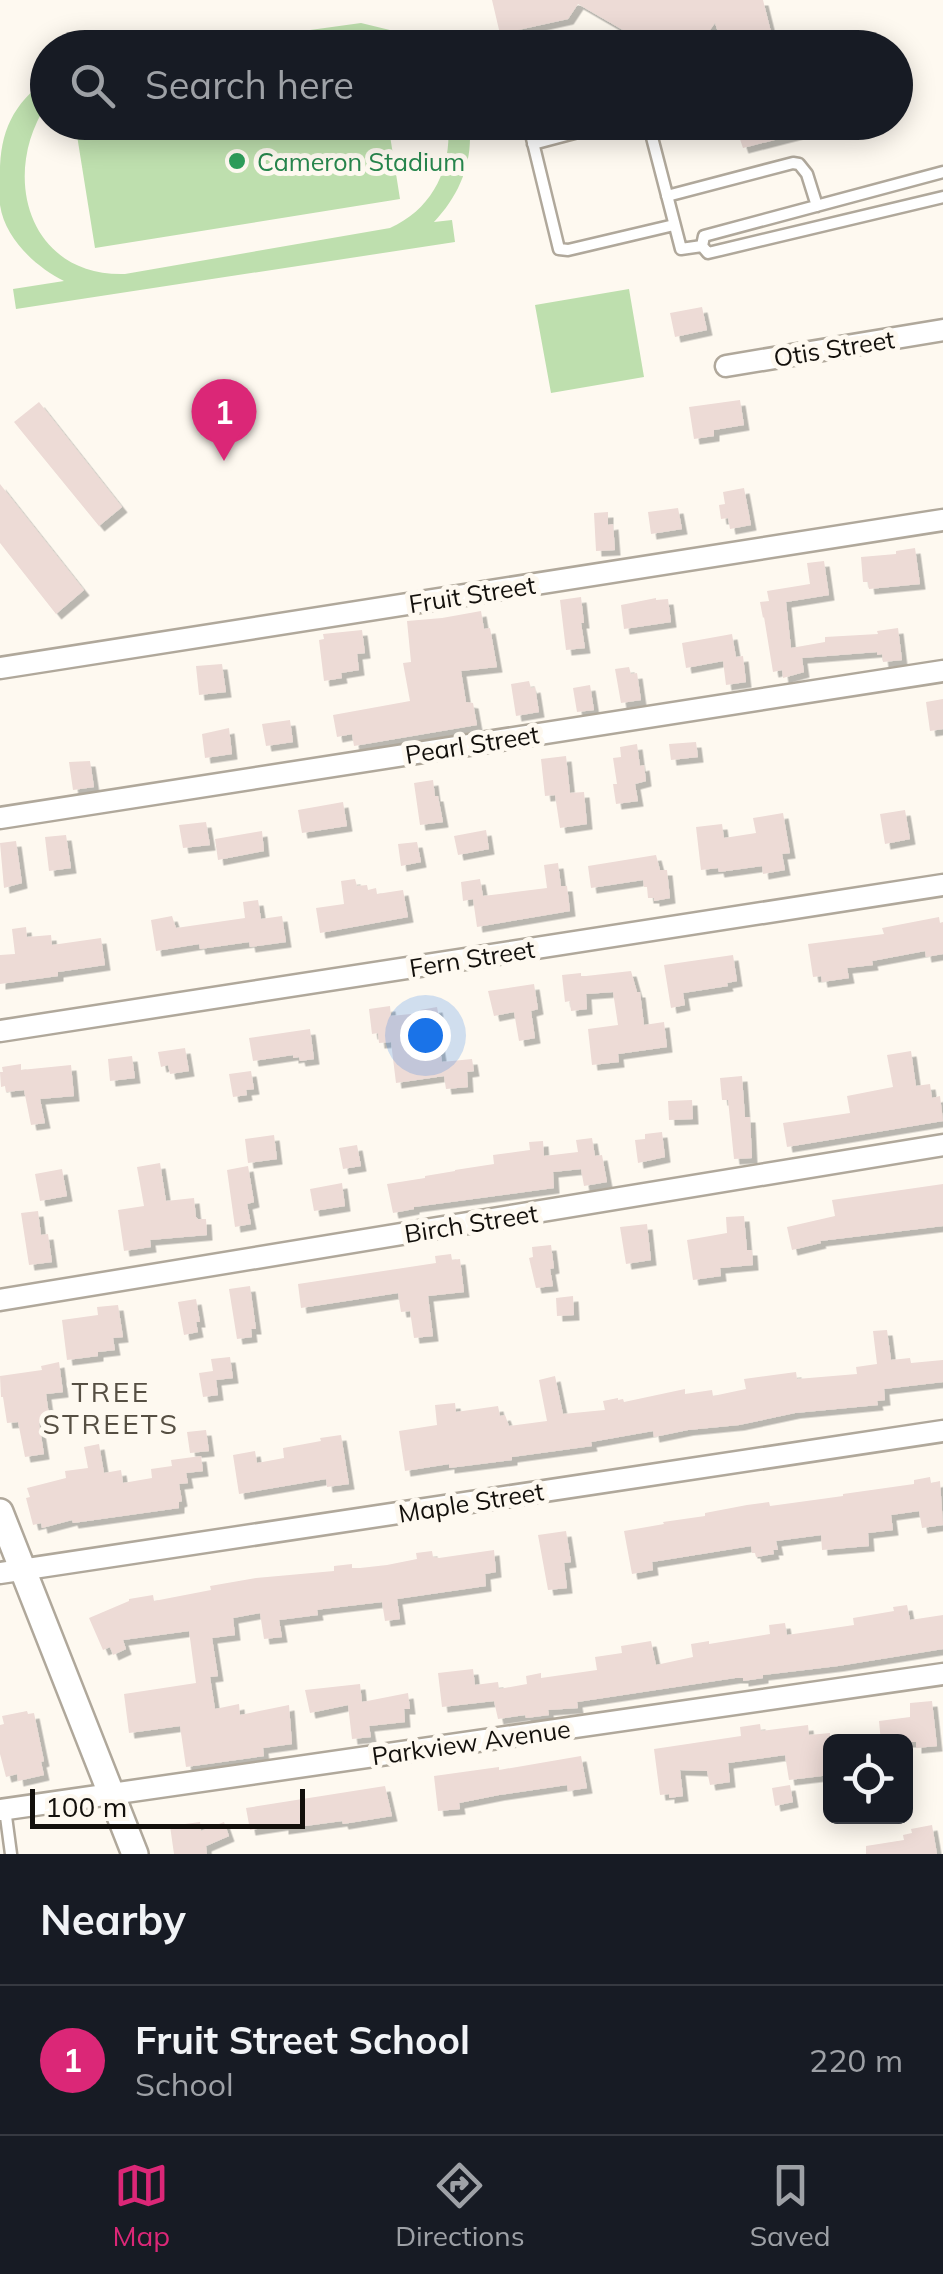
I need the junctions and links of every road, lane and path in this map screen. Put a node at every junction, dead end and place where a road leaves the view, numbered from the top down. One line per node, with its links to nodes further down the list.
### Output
1 (532, 140): 4 (lane)
2 (548, 140): 4 (lane)
3 (653, 140): 6 (lane)
4 (533, 144): 9 (lane)
5 (943, 172): 8 (lane)
6 (667, 196): 8 (lane); 9 (lane)
7 (943, 197): 10 (lane)
8 (817, 206): 10 (lane)
9 (674, 225): 10 (lane)
10 (702, 246)
11 (943, 330): 12 (street, Otis Street)
12 (726, 366)
13 (943, 520): 14 (street, Fruit Street)
14 (0, 668)
15 (943, 671): 16 (street, Pearl Street)
16 (0, 818)
17 (943, 884): 18 (street, Fern Street)
18 (0, 1030)
19 (943, 1145): 20 (street, Birch Street)
20 (0, 1300)
21 (943, 1432): 23 (street, Maple Street)
22 (0, 1512): 23 (street)
23 (11, 1571): 25 (street)
24 (943, 1674): 25 (street, Parkview Avenue)
25 (110, 1794): 26 (street, Parkview Avenue); 28 (street)
26 (2, 1810): 27 (lane)
27 (10, 1854)
28 (135, 1854)

